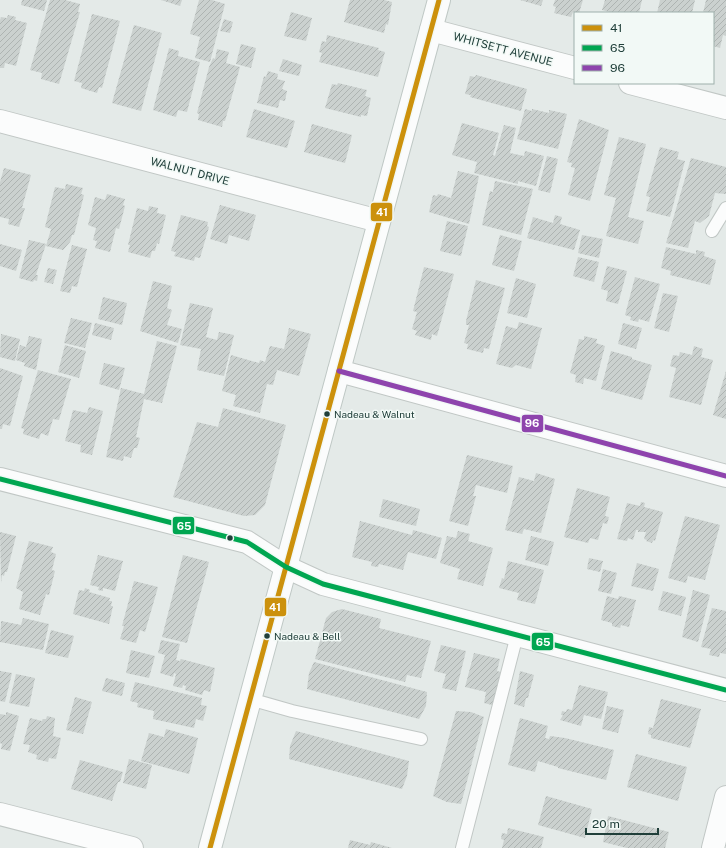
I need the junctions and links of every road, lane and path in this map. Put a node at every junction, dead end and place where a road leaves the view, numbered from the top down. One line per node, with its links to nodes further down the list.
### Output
1 (439, 0): 2 (street)
2 (431, 30): 3 (street, WHITSETT AVENUE); 8 (street)
3 (574, 68)
4 (634, 84): 5 (street)
5 (726, 108)
6 (0, 121): 8 (street, WALNUT DRIVE)
7 (726, 208): 9 (lane)
8 (379, 221): 10 (street)
9 (712, 231)
10 (339, 371): 11 (street); 13 (street)
11 (726, 476)
12 (0, 479): 13 (street)
13 (286, 567): 14 (street); 16 (street)
14 (517, 635): 15 (street); 22 (lane)
15 (726, 690)
16 (250, 699): 17 (lane); 21 (street)
17 (421, 739)
18 (726, 797): 23 (street)
19 (0, 814): 20 (street)
20 (132, 848)
21 (210, 848)
22 (462, 848)
23 (713, 848)

